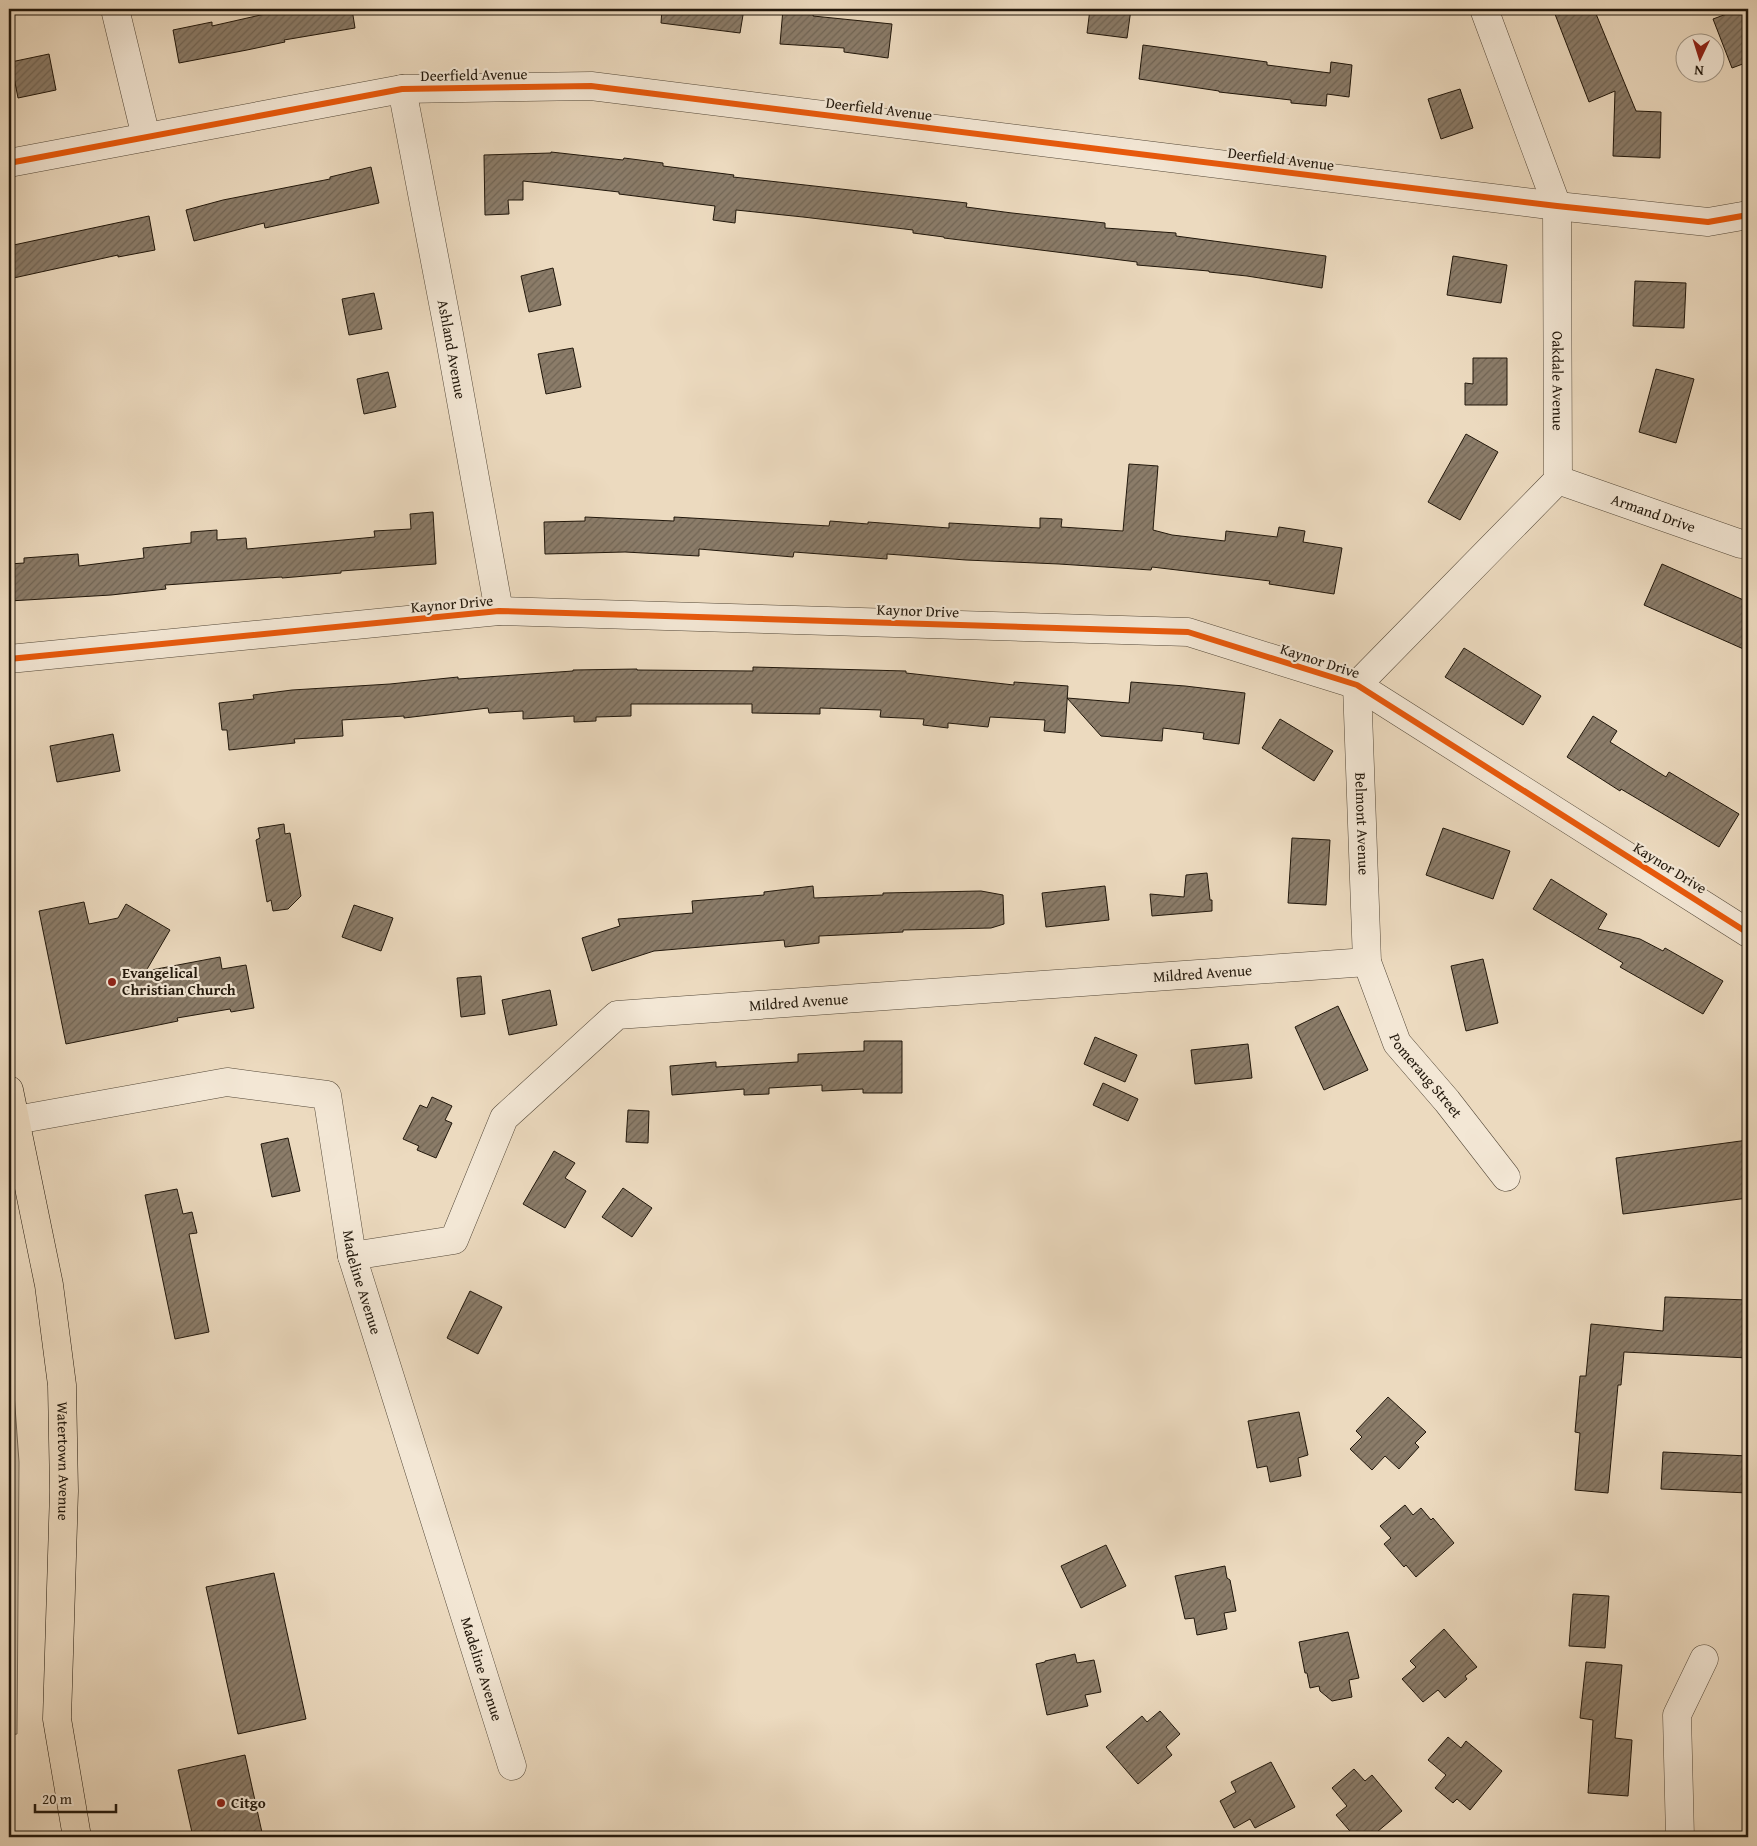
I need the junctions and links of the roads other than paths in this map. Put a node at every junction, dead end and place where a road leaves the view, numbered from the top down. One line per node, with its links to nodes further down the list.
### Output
1 (115, 9): 4 (street)
2 (1484, 9): 6 (street, Oakdale Avenue)
3 (402, 88): 4 (street, Deerfield Avenue); 6 (street, Deerfield Avenue); 10 (street, Ashland Avenue)
4 (146, 137): 5 (street, Deerfield Avenue)
5 (9, 163)
6 (1557, 206): 7 (street, Deerfield Avenue); 8 (street, Oakdale Avenue)
7 (1748, 214)
8 (1558, 480): 9 (street, Armand Drive); 12 (street)
9 (1748, 543)
10 (499, 611): 11 (street, Kaynor Drive); 12 (street, Kaynor Drive)
11 (9, 659)
12 (1357, 684): 13 (street, Kaynor Drive); 14 (street, Belmont Avenue)
13 (1748, 933)
14 (1367, 962): 17 (street, Pomeraug Street); 18 (street, Mildred Avenue)
15 (9, 1090): 16 (main road, Watertown Avenue)
16 (16, 1120): 18 (street, Madeline Avenue); 21 (main road, Watertown Avenue)
17 (1506, 1177)
18 (352, 1256): 20 (street, Madeline Avenue)
19 (1704, 1659): 22 (street)
20 (512, 1766)
21 (77, 1837)
22 (1680, 1837)

